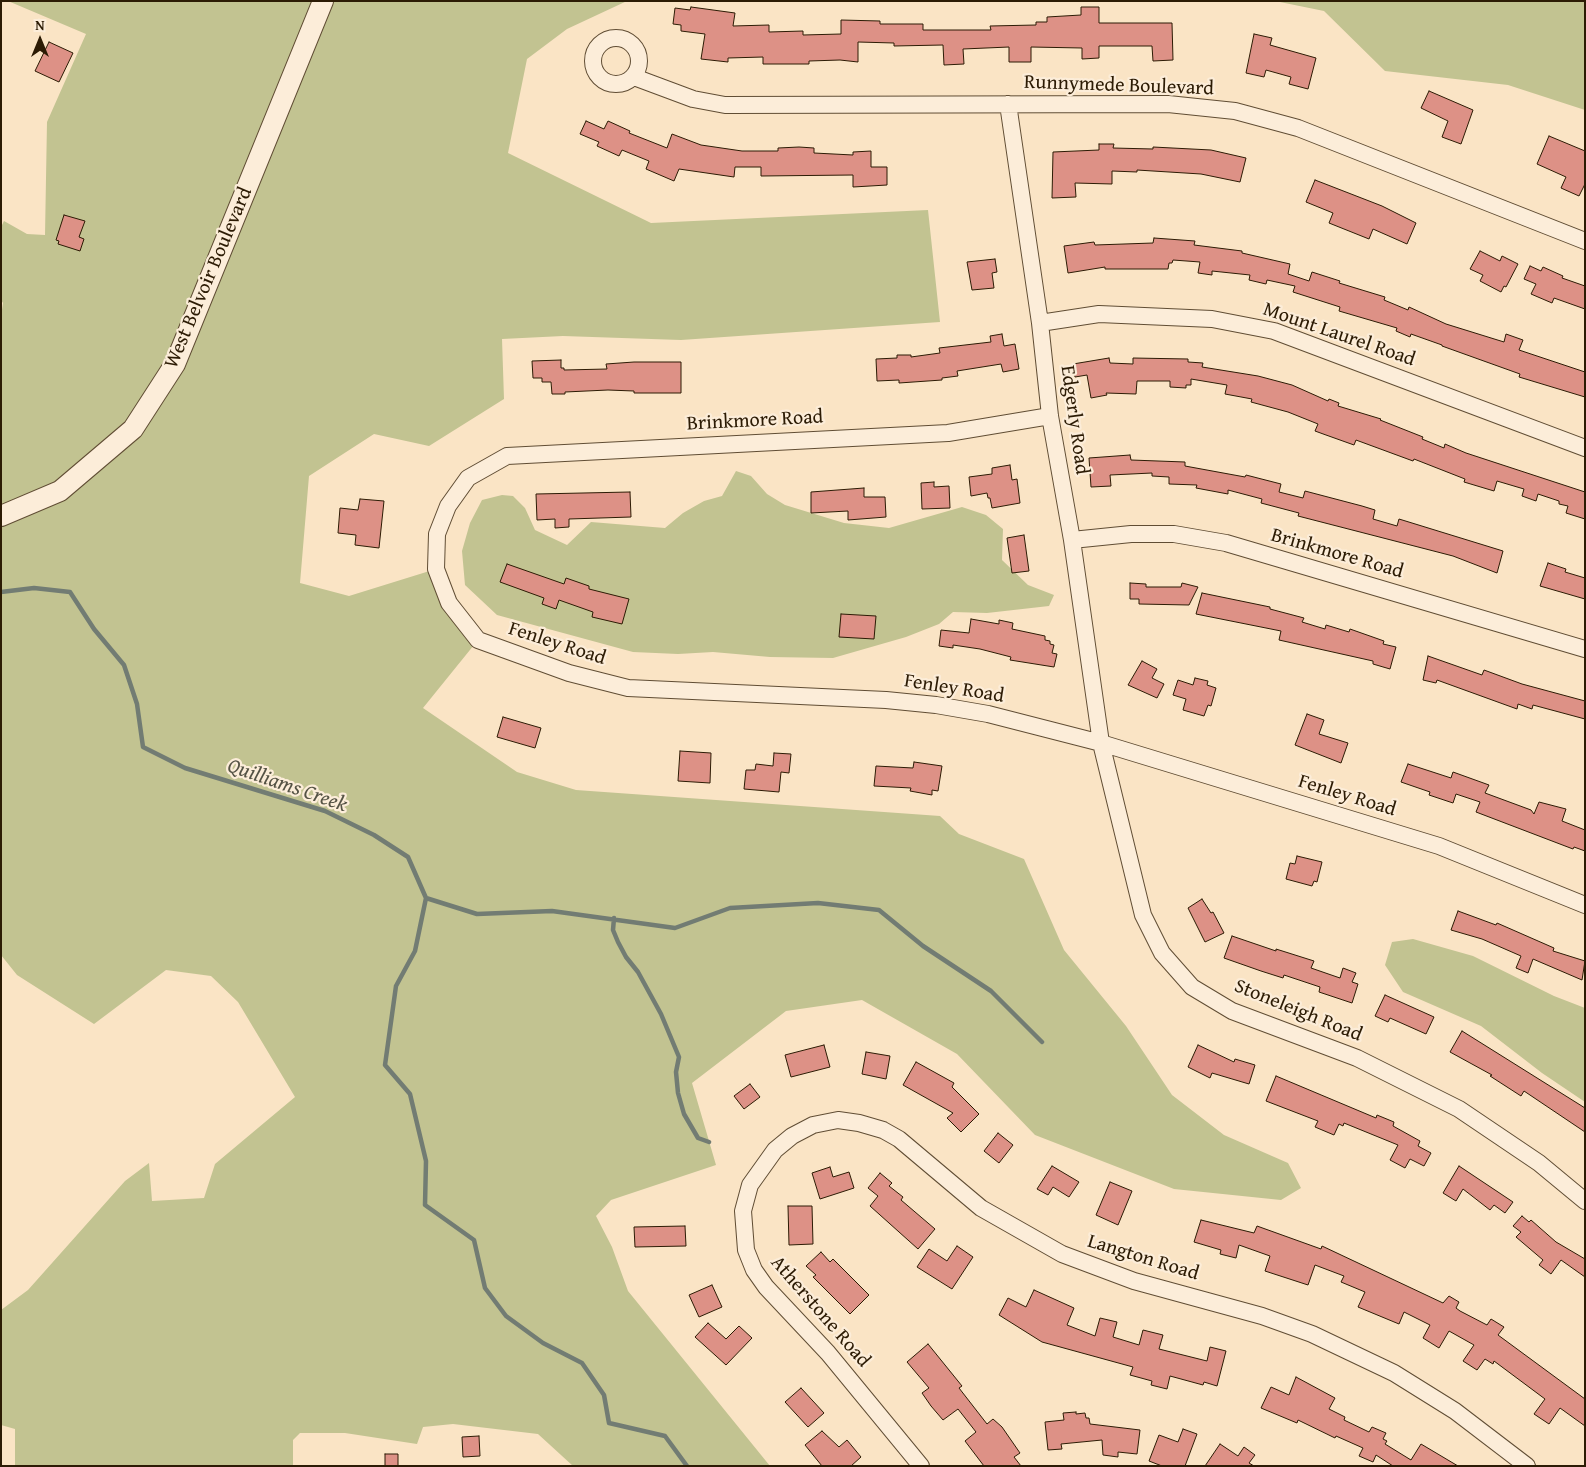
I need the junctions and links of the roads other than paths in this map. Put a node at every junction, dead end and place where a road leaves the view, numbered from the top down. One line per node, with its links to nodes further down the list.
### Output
1 (323, 1): 9 (street, West Belvoir Boulevard)
2 (634, 77): 3 (street, Runnymede Boulevard)
3 (1008, 104): 4 (street, Runnymede Boulevard); 5 (street, Edgerly Road)
4 (1585, 241)
5 (1040, 323): 6 (street, Edgerly Road); 7 (street, Mount Laurel Road)
6 (1050, 416): 8 (street, Brinkmore Road); 10 (street, Edgerly Road)
7 (1585, 448)
8 (468, 478): 12 (street, Fenley Road)
9 (1, 516)
10 (1072, 540): 11 (street, Brinkmore Road); 12 (street, Edgerly Road)
11 (1585, 649)
12 (1101, 742): 13 (street, Fenley Road); 15 (street, Stoneleigh Road)
13 (1585, 905)
14 (760, 1167): 16 (street, Atherstone Road); 17 (street, Langton Road)
15 (1585, 1201)
16 (921, 1466)
17 (1527, 1466)

